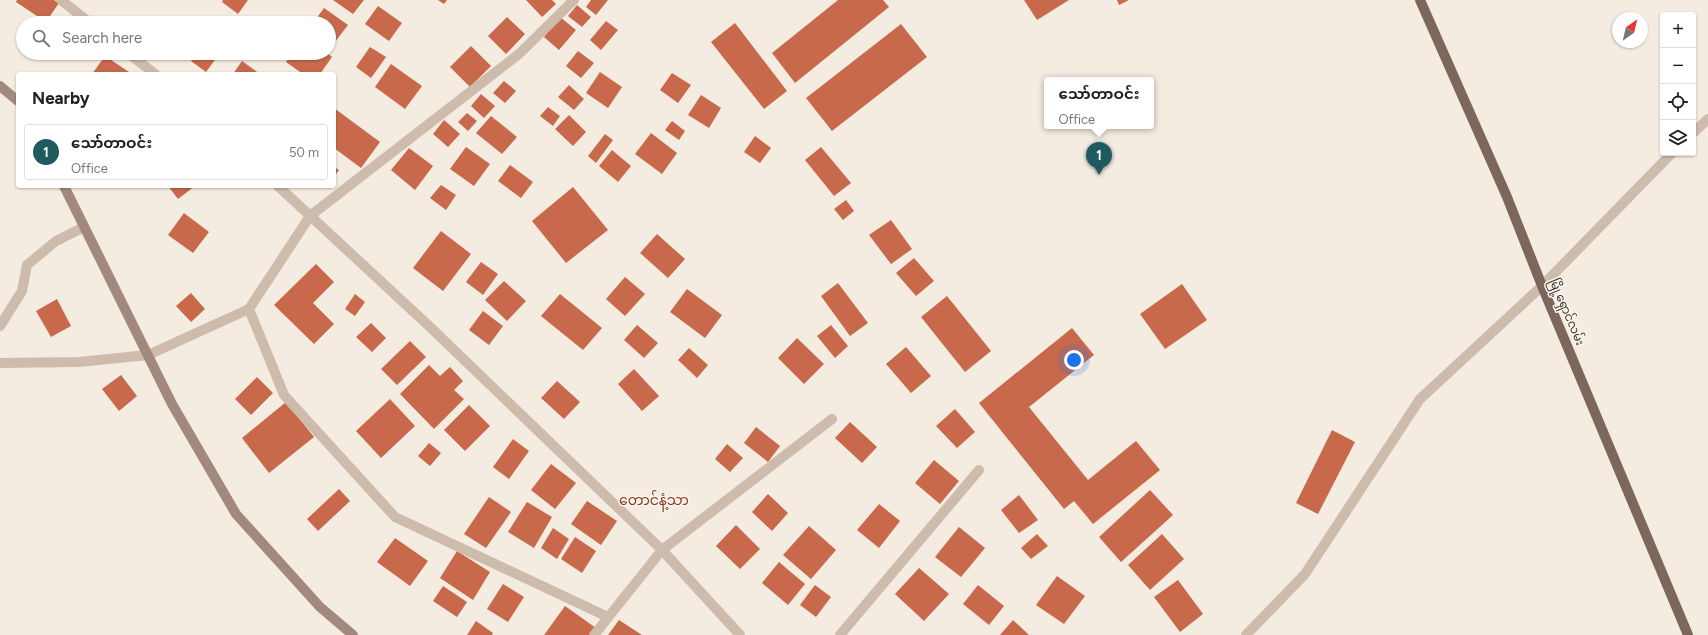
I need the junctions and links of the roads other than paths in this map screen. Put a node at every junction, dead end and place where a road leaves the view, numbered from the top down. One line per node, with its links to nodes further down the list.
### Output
1 (61, 0): 4 (street)
2 (574, 0): 14 (street)
3 (1420, 0): 16 (main road, မြို့ရှောင်လမ်း)
4 (81, 16)
5 (137, 60): 6 (street)
6 (152, 72)
7 (0, 86): 8 (main road)
8 (16, 99)
9 (1708, 119): 10 (street)
10 (1696, 130)
11 (1669, 156): 16 (street)
12 (65, 188): 15 (main road)
13 (280, 188): 14 (street)
14 (310, 216): 17 (street); 23 (street)
15 (84, 227): 18 (street); 19 (main road)
16 (1542, 286): 29 (street); 30 (main road, မြို့ရှောင်လမ်း)
17 (249, 309): 19 (street); 24 (street)
18 (0, 326)
19 (148, 355): 20 (street); 25 (main road)
20 (0, 363)
21 (832, 419): 23 (street)
22 (979, 470): 28 (street)
23 (662, 550): 24 (street); 27 (street)
24 (608, 617): 26 (street)
25 (353, 635)
26 (594, 635)
27 (740, 635)
28 (840, 635)
29 (1246, 635)
30 (1688, 635)

